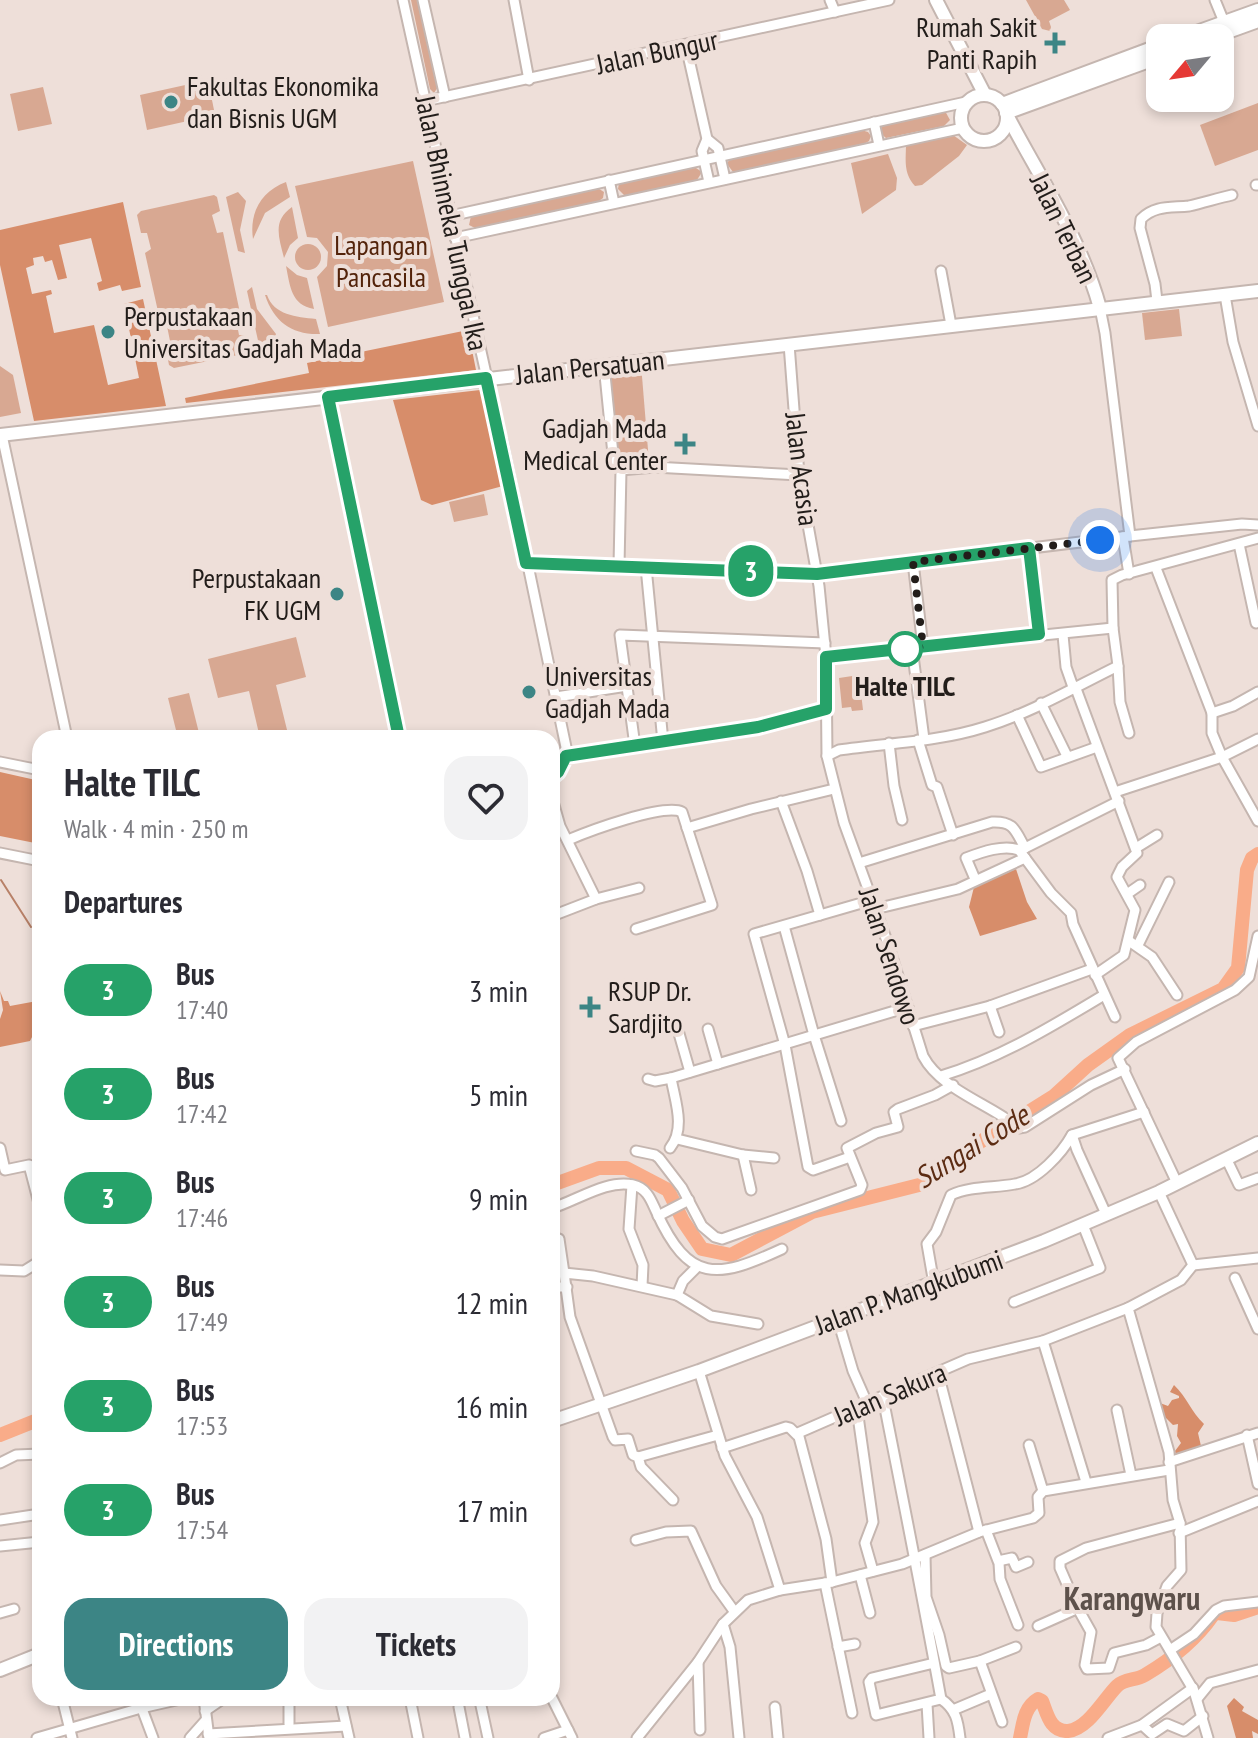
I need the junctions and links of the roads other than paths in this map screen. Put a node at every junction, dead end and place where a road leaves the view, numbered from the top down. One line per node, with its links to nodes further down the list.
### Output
1 (403, 0): 20 (street, Jalan Bhinneka Tunggal Ika)
2 (423, 0): 19 (street)
3 (514, 0): 17 (street)
4 (830, 0): 9 (street)
5 (889, 0): 9 (street, Jalan Bungur)
6 (936, 0): 18 (main road)
7 (1215, 0): 11 (street)
8 (1258, 10): 11 (main road)
9 (835, 12): 14 (street, Jalan Bungur)
10 (1258, 21): 13 (main road)
11 (1224, 22): 12 (main road)
12 (1218, 24)
13 (1234, 30)
14 (686, 46): 17 (street, Jalan Bungur); 26 (street)
15 (1146, 51): 22 (main road)
16 (1146, 62): 22 (main road)
17 (529, 80): 19 (street, Jalan Bungur)
18 (985, 95): 21 (main road); 22 (main road)
19 (445, 97): 20 (street, Jalan Bungur)
20 (426, 101): 36 (street, Jalan Bhinneka Tunggal Ika)
21 (966, 102): 23 (street); 24 (main road)
22 (1005, 111): 25 (main road); 28 (main road, Jalan Terban)
23 (874, 122): 27 (street); 29 (street)
24 (963, 128): 25 (main road); 27 (street)
25 (997, 137): 28 (main road, Jalan Terban)
26 (707, 139): 29 (street); 30 (street)
27 (879, 145): 31 (street)
28 (1025, 150): 42 (main road, Jalan Terban)
29 (720, 156): 30 (street); 31 (street)
30 (704, 159): 32 (street); 33 (street)
31 (725, 179): 33 (street)
32 (609, 180): 35 (street); 36 (street)
33 (709, 182): 35 (street)
34 (1232, 195): 41 (street)
35 (614, 203): 37 (street)
36 (452, 216): 37 (street, Jalan Bhinneka Tunggal Ika)
37 (456, 238): 46 (street, Jalan Bhinneka Tunggal Ika)
38 (941, 271): 43 (street)
39 (1258, 291): 40 (main road, Jalan Persatuan)
40 (1225, 295): 41 (main road, Jalan Persatuan); 47 (street)
41 (1157, 301): 42 (main road, Jalan Persatuan)
42 (1100, 308): 43 (main road, Jalan Persatuan); 52 (street)
43 (951, 325): 44 (main road, Jalan Persatuan)
44 (789, 344): 45 (main road, Jalan Persatuan); 50 (street, Jalan Acasia)
45 (604, 365): 46 (main road, Jalan Persatuan); 49 (street)
46 (487, 378): 48 (main road, Jalan Persatuan); 57 (street, Jalan Bhinneka Tunggal Ika)
47 (1258, 426)
48 (1, 435): 80 (street)
49 (621, 470): 50 (street); 58 (street)
50 (799, 475): 61 (street, Jalan Acasia)
51 (1258, 525): 52 (street)
52 (1126, 537): 55 (street); 62 (street)
53 (1258, 538): 54 (street)
54 (1239, 544): 60 (street); 63 (street)
55 (1029, 548): 56 (street); 65 (street)
56 (913, 562): 61 (street); 69 (street)
57 (527, 563): 58 (street); 75 (street, Jalan Bhinneka Tunggal Ika)
58 (619, 566): 59 (street)
59 (646, 567): 61 (street); 67 (street)
60 (1156, 568): 62 (street); 78 (street)
61 (817, 574): 68 (street, Jalan Acasia)
62 (1129, 574): 64 (street)
63 (1256, 623)
64 (1113, 628): 66 (street); 71 (street)
65 (1039, 634): 66 (street); 69 (street)
66 (1063, 635): 73 (street)
67 (653, 636): 68 (street); 72 (street); 85 (street)
68 (825, 643): 70 (street, Jalan Acasia)
69 (917, 647): 70 (street); 83 (street)
70 (826, 657): 77 (street, Jalan Acasia)
71 (1118, 666): 73 (street); 81 (street)
72 (627, 686): 75 (street); 87 (street)
73 (1074, 687): 76 (street); 88 (street)
74 (1258, 692): 78 (street)
75 (556, 697): 90 (street, Jalan Bhinneka Tunggal Ika)
76 (1041, 703): 79 (street); 92 (street)
77 (826, 709): 82 (street, Jalan Acasia); 85 (street)
78 (1212, 713): 93 (street)
79 (1017, 715): 83 (street); 92 (street)
80 (65, 730)
81 (1129, 733)
82 (828, 738): 89 (street); 91 (street, Jalan Acasia)
83 (921, 739): 86 (street); 104 (street)
84 (1258, 739): 93 (street)
85 (663, 742): 87 (street)
86 (889, 743): 89 (street); 100 (street)
87 (635, 746): 90 (street)
88 (1097, 747): 92 (street); 98 (street)
89 (839, 750): 91 (street)
90 (566, 756): 96 (street)
91 (827, 756): 97 (street, Jalan Sendowo)
92 (1067, 756)
93 (1222, 757): 98 (street); 101 (street)
94 (0, 762): 95 (street)
95 (32, 768)
96 (560, 768)
97 (834, 789): 99 (street); 111 (street, Jalan Sendowo)
98 (1117, 797): 107 (street); 109 (street)
99 (781, 801): 103 (street); 120 (street)
100 (902, 820)
101 (1258, 821)
102 (560, 826): 106 (street)
103 (687, 828): 106 (street); 122 (street)
104 (953, 835): 109 (street); 111 (street)
105 (1157, 835): 107 (street)
106 (568, 840): 117 (street)
107 (1136, 848): 116 (street)
108 (0, 850): 110 (street)
109 (1023, 852): 112 (street); 112 (street); 125 (street)
110 (32, 856)
111 (859, 863): 118 (street, Jalan Sendowo)
112 (975, 879): 118 (street)
113 (1169, 882): 124 (street)
114 (1140, 885): 116 (street)
115 (639, 888): 117 (street)
116 (1127, 894): 124 (street)
117 (596, 899): 119 (street)
118 (874, 905): 120 (street); 129 (street, Jalan Sendowo)
119 (560, 913)
120 (820, 915): 121 (street)
121 (784, 926): 135 (street); 136 (street)
122 (636, 929)
123 (1258, 936): 138 (street)
124 (1134, 943): 125 (street); 127 (street)
125 (1094, 972): 126 (street); 128 (street)
126 (1104, 995): 130 (street); 140 (street)
127 (1177, 995)
128 (990, 1006): 131 (street); 134 (street)
129 (908, 1007): 131 (street, Jalan Sendowo); 135 (street)
130 (1115, 1017)
131 (913, 1026): 140 (street, Jalan Sendowo)
132 (708, 1029): 137 (street)
133 (678, 1030): 139 (street)
134 (999, 1032)
135 (814, 1035): 136 (street); 145 (street)
136 (785, 1045): 137 (street); 153 (street)
137 (718, 1064): 139 (street)
138 (1125, 1069): 143 (street, Jalan Sendowo); 144 (street)
139 (690, 1072): 141 (street)
140 (941, 1076): 143 (street, Jalan Sendowo)
141 (671, 1078): 142 (street); 147 (street)
142 (648, 1079)
143 (953, 1085): 153 (street)
144 (1144, 1112): 146 (street); 158 (street)
145 (841, 1121)
146 (1072, 1135): 165 (street); 176 (street)
147 (677, 1139): 150 (street); 152 (street)
148 (1258, 1143): 155 (main road, Jalan P. Mangkubumi)
149 (0, 1148): 156 (street)
150 (670, 1148)
151 (636, 1151): 162 (street)
152 (743, 1155): 154 (street); 160 (street)
153 (850, 1157): 162 (street)
154 (774, 1158)
155 (1226, 1158): 157 (street); 158 (main road, Jalan P. Mangkubumi)
156 (32, 1176)
157 (1258, 1178)
158 (1177, 1183): 161 (main road, Jalan P. Mangkubumi)
159 (632, 1185): 163 (street); 164 (street); 177 (street)
160 (751, 1190)
161 (1159, 1192): 165 (main road, Jalan P. Mangkubumi); 170 (street)
162 (686, 1201): 164 (street)
163 (560, 1205)
164 (661, 1214): 171 (street)
165 (1106, 1214): 166 (main road, Jalan P. Mangkubumi)
166 (1083, 1225): 176 (main road, Jalan P. Mangkubumi); 181 (street)
167 (560, 1246): 174 (street)
168 (782, 1249): 171 (street)
169 (1258, 1258): 170 (street)
170 (1193, 1265): 182 (street, Jalan Sakura)
171 (698, 1266): 180 (street)
172 (32, 1268): 173 (street)
173 (0, 1270)
174 (564, 1273): 177 (street); 179 (street)
175 (1235, 1278): 185 (street)
176 (934, 1284): 183 (main road, Jalan P. Mangkubumi)
177 (642, 1286): 180 (street)
178 (560, 1287): 179 (street)
179 (567, 1287): 190 (street)
180 (677, 1295): 184 (street)
181 (1014, 1302)
182 (1128, 1308): 186 (street, Jalan Sakura); 203 (street)
183 (837, 1317): 187 (main road, Jalan P. Mangkubumi); 191 (street)
184 (758, 1324)
185 (1258, 1329)
186 (1043, 1341): 189 (street, Jalan Sakura); 205 (street)
187 (699, 1371): 190 (main road, Jalan P. Mangkubumi); 196 (street)
188 (939, 1377): 213 (street)
189 (883, 1398): 191 (street, Jalan Sakura); 218 (street)
190 (602, 1405): 194 (main road, Jalan P. Mangkubumi); 201 (street)
191 (868, 1405): 192 (street, Jalan Sakura)
192 (857, 1409): 197 (street, Jalan Sakura); 221 (street)
193 (1117, 1410): 204 (street)
194 (560, 1418)
195 (1253, 1434): 203 (street); 206 (street)
196 (718, 1435): 199 (street); 201 (street)
197 (797, 1435): 199 (street); 223 (street)
198 (1029, 1445): 207 (street)
199 (722, 1448): 224 (street)
200 (32, 1454): 202 (street)
201 (638, 1457): 208 (street)
202 (0, 1463)
203 (1169, 1466): 204 (street); 212 (street)
204 (1131, 1475): 205 (street)
205 (1086, 1482): 207 (street)
206 (1258, 1484)
207 (1043, 1491): 213 (street)
208 (673, 1500)
209 (1258, 1501): 212 (street)
210 (32, 1515): 211 (street)
211 (0, 1520)
212 (1180, 1528): 226 (street); 234 (street)
213 (982, 1531): 217 (street); 220 (street)
214 (636, 1540): 228 (street)
215 (32, 1543): 216 (street)
216 (0, 1546)
217 (925, 1555): 218 (street); 240 (street)
218 (914, 1559): 221 (street); 242 (street)
219 (1028, 1562): 220 (street)
220 (999, 1563): 232 (street)
221 (873, 1571): 222 (street)
222 (860, 1575): 223 (street); 230 (street)
223 (828, 1582): 224 (street); 236 (street)
224 (780, 1590): 228 (street)
225 (1258, 1602): 238 (street)
226 (1077, 1607): 233 (street); 234 (street)
227 (14, 1609): 229 (street)
228 (734, 1611): 231 (street)
229 (0, 1613)
230 (870, 1613)
231 (723, 1624): 241 (street); 282 (street)
232 (1018, 1625)
233 (1038, 1626)
234 (1161, 1637): 238 (street)
235 (855, 1644): 236 (street)
236 (838, 1647): 261 (street)
237 (1016, 1647): 240 (street)
238 (1171, 1650): 245 (street)
239 (32, 1657): 243 (main road)
240 (980, 1661): 246 (street)
241 (698, 1662): 269 (street); 281 (street)
242 (934, 1663): 247 (street); 261 (street)
243 (0, 1670)
244 (1258, 1670): 245 (street)
245 (1194, 1692): 264 (street); 267 (street)
246 (991, 1694): 262 (street); 265 (street)
247 (941, 1699): 248 (street); 262 (street)
248 (927, 1704): 261 (street); 284 (street)
249 (64, 1706): 270 (street)
250 (133, 1706): 270 (street)
251 (141, 1706): 274 (street)
252 (204, 1706): 263 (street)
253 (215, 1706): 263 (street)
254 (289, 1706): 266 (street)
255 (342, 1706): 268 (street)
256 (412, 1706): 277 (street)
257 (481, 1706): 279 (street)
258 (556, 1706): 271 (street)
259 (459, 1707): 278 (street)
260 (775, 1707): 283 (street)
261 (875, 1710)
262 (953, 1710): 285 (street)
263 (205, 1715): 272 (street); 275 (street)
264 (1203, 1716): 267 (street); 287 (street)
265 (1002, 1722)
266 (289, 1724)
267 (1142, 1725): 286 (street)
268 (346, 1726): 272 (street); 276 (street)
269 (700, 1730)
270 (71, 1733): 273 (street)
271 (570, 1734): 280 (street)
272 (209, 1736)
273 (37, 1738)
274 (153, 1738)
275 (190, 1738)
276 (349, 1738)
277 (418, 1738)
278 (465, 1738)
279 (488, 1738)
280 (544, 1738)
281 (637, 1738)
282 (739, 1738)
283 (778, 1738)
284 (929, 1738)
285 (960, 1738)
286 (1108, 1738)
287 (1208, 1738)

